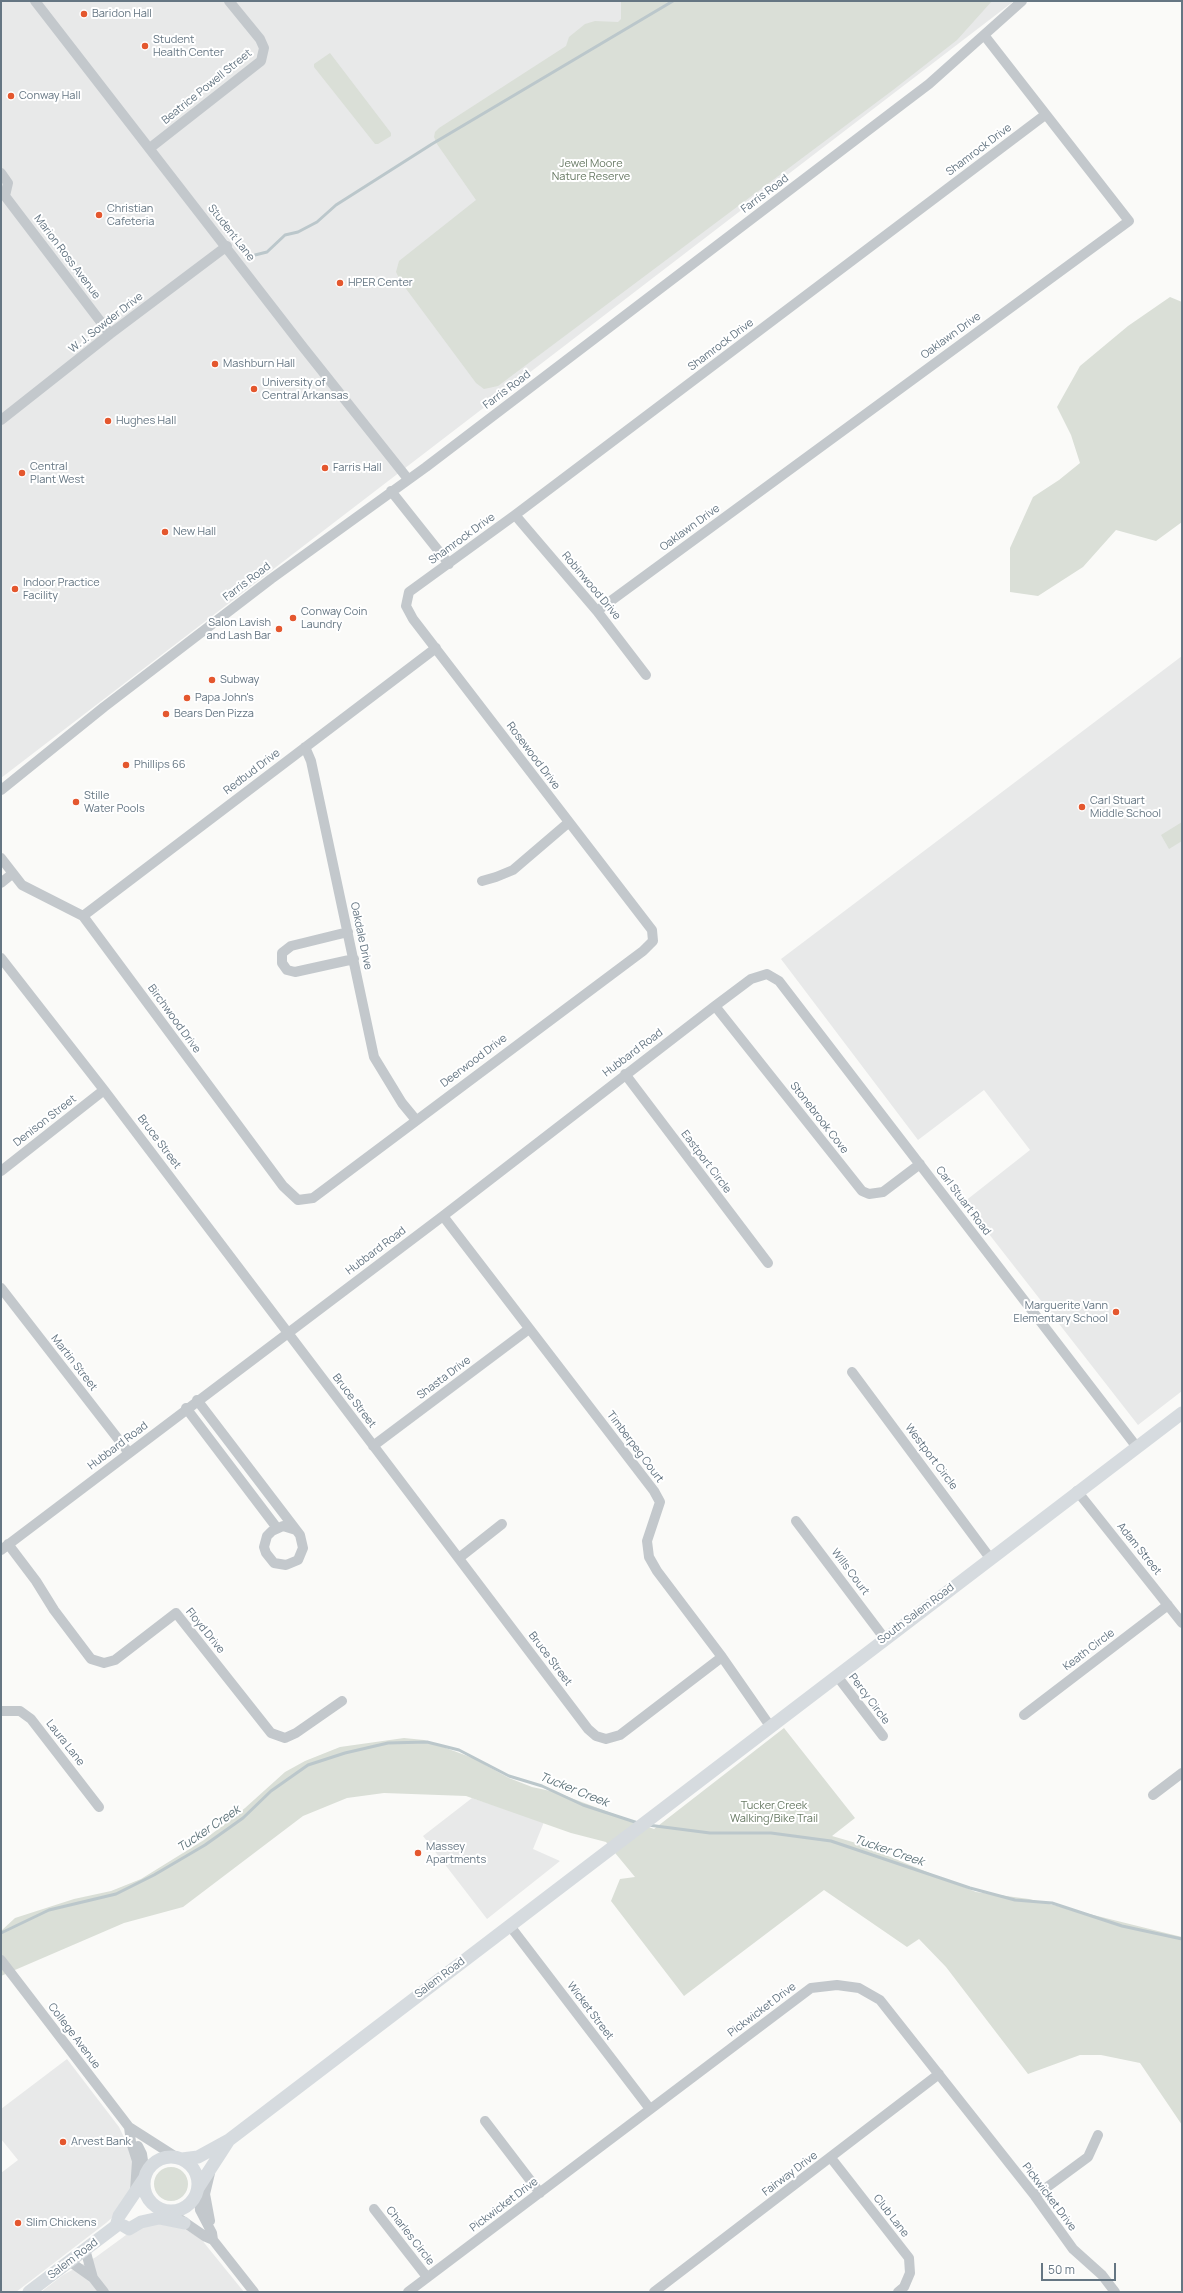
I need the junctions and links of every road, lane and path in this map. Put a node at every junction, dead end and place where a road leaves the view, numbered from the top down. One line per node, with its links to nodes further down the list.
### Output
1 (35, 1): 6 (street, Student Lane)
2 (229, 1): 6 (street, Beatrice Powell Street)
3 (1022, 1): 4 (street, Farris Road)
4 (984, 35): 5 (street, Oaklawn Drive); 12 (street, Farris Road)
5 (1045, 115): 14 (street, Shamrock Drive); 17 (street, Oaklawn Drive)
6 (150, 148): 9 (street, Student Lane)
7 (1, 173): 8 (street, Marion Ross Avenue)
8 (2, 196): 10 (street, Marion Ross Avenue)
9 (226, 246): 10 (street, W. J. Sowder Drive); 12 (street, Student Lane)
10 (110, 334): 11 (street, W. J. Sowder Drive)
11 (1, 420)
12 (408, 479): 13 (street, Farris Road)
13 (390, 491): 15 (street); 21 (street, Farris Road)
14 (515, 515): 15 (street, Shamrock Drive); 17 (street, Robinwood Drive)
15 (449, 564): 16 (street, Shamrock Drive)
16 (409, 592): 18 (street, Rosewood Drive)
17 (597, 611): 19 (street, Robinwood Drive)
18 (436, 648): 20 (street, Redbud Drive); 22 (street, Rosewood Drive)
19 (646, 675)
20 (304, 747): 27 (street, Redbud Drive); 29 (street, Oakdale Drive)
21 (1, 790)
22 (568, 823): 25 (street); 28 (street, Rosewood Drive)
23 (1, 858): 24 (street, Birchwood Drive)
24 (12, 874): 26 (street); 27 (street, Birchwood Drive)
25 (482, 881)
26 (1, 883)
27 (83, 916): 39 (street, Birchwood Drive)
28 (652, 930): 36 (street, Deerwood Drive)
29 (348, 932): 31 (street, Oakdale Drive); 31 (street)
30 (1, 958): 35 (street, Bruce Street)
31 (354, 959): 36 (street, Oakdale Drive)
32 (767, 974): 33 (street, Hubbard Road); 37 (street, Carl Stuart Road)
33 (715, 1006): 34 (street, Hubbard Road); 37 (street, Stonebrook Cove)
34 (625, 1074): 40 (street, Hubbard Road); 41 (street, Eastport Circle)
35 (104, 1090): 38 (street, Denison Street); 44 (street, Bruce Street)
36 (416, 1120): 39 (street, Deerwood Drive)
37 (920, 1164): 50 (street, Carl Stuart Road)
38 (1, 1171)
39 (298, 1200)
40 (443, 1216): 43 (street, Timberpeg Court); 44 (street, Hubbard Road)
41 (768, 1263)
42 (1, 1288): 51 (street, Martin Street)
43 (529, 1329): 49 (street, Shasta Drive); 63 (street, Timberpeg Court)
44 (287, 1332): 46 (street, Hubbard Road); 49 (street, Bruce Street)
45 (852, 1372): 59 (street, Westport Circle)
46 (197, 1400): 47 (street, Hubbard Road); 56 (street)
47 (186, 1408): 51 (street, Hubbard Road); 55 (street)
48 (1182, 1413): 50 (main road, South Salem Road)
49 (373, 1446): 58 (street, Bruce Street)
50 (1136, 1446): 52 (main road, South Salem Road)
51 (129, 1453): 57 (street, Hubbard Road)
52 (1077, 1491): 59 (main road, South Salem Road); 60 (street, Adam Street)
53 (796, 1520): 62 (street, Wills Court)
54 (502, 1524): 58 (street)
55 (277, 1528): 56 (street); 56 (street)
56 (296, 1530)
57 (4, 1547): 65 (street, Floyd Drive)
58 (459, 1558): 63 (street, Bruce Street)
59 (990, 1558): 62 (main road, South Salem Road)
60 (1168, 1605): 61 (street, Adam Street); 67 (street, Keath Circle)
61 (1182, 1623)
62 (885, 1638): 64 (main road, South Salem Road)
63 (722, 1657): 68 (street, Timberpeg Court)
64 (837, 1676): 68 (main road, South Salem Road); 69 (street, Percy Circle)
65 (342, 1701)
66 (1, 1711): 72 (street, Laura Lane)
67 (1024, 1715)
68 (770, 1726): 73 (main road, South Salem Road)
69 (882, 1736)
70 (1182, 1773): 71 (street)
71 (1153, 1795)
72 (99, 1807)
73 (652, 1817): 74 (main road, Salem Road)
74 (510, 1926): 77 (street, Wicket Street); 81 (main road, Salem Road)
75 (1, 1960): 79 (street, College Avenue)
76 (940, 2074): 77 (street, Pickwicket Drive); 83 (street, Fairway Drive); 89 (street, Pickwicket Drive)
77 (650, 2110): 88 (street, Pickwicket Drive)
78 (485, 2121): 88 (street)
79 (129, 2130): 82 (street, College Avenue); 85 (street, College Avenue); 87 (street)
80 (1098, 2135): 89 (street)
81 (225, 2142): 82 (main road); 82 (main road, Salem Road); 84 (main road, Salem Road)
82 (175, 2155): 85 (main road); 86 (main road)
83 (831, 2158): 103 (street, Fairway Drive); 104 (street, Club Lane)
84 (211, 2169): 86 (main road, Salem Road); 94 (street)
85 (145, 2177): 87 (main road, Salem Road); 91 (main road)
86 (198, 2190): 91 (main road); 94 (street)
87 (135, 2191): 93 (main road, Salem Road)
88 (540, 2193): 97 (street, Pickwicket Drive)
89 (1035, 2196): 105 (street, Pickwicket Drive)
90 (374, 2209): 97 (street, Charles Circle)
91 (165, 2210): 92 (street); 93 (main road, Salem Road)
92 (184, 2223): 93 (main road); 94 (street)
93 (120, 2226): 95 (main road, Salem Road)
94 (213, 2236): 101 (street)
95 (85, 2249): 96 (main road, Salem Road); 98 (street)
96 (69, 2261): 98 (street); 99 (main road, Salem Road)
97 (427, 2277): 102 (street, Pickwicket Drive)
98 (93, 2278): 100 (street)
99 (29, 2292)
100 (104, 2292)
101 (254, 2292)
102 (408, 2292)
103 (654, 2292)
104 (898, 2292)
105 (1115, 2292)

